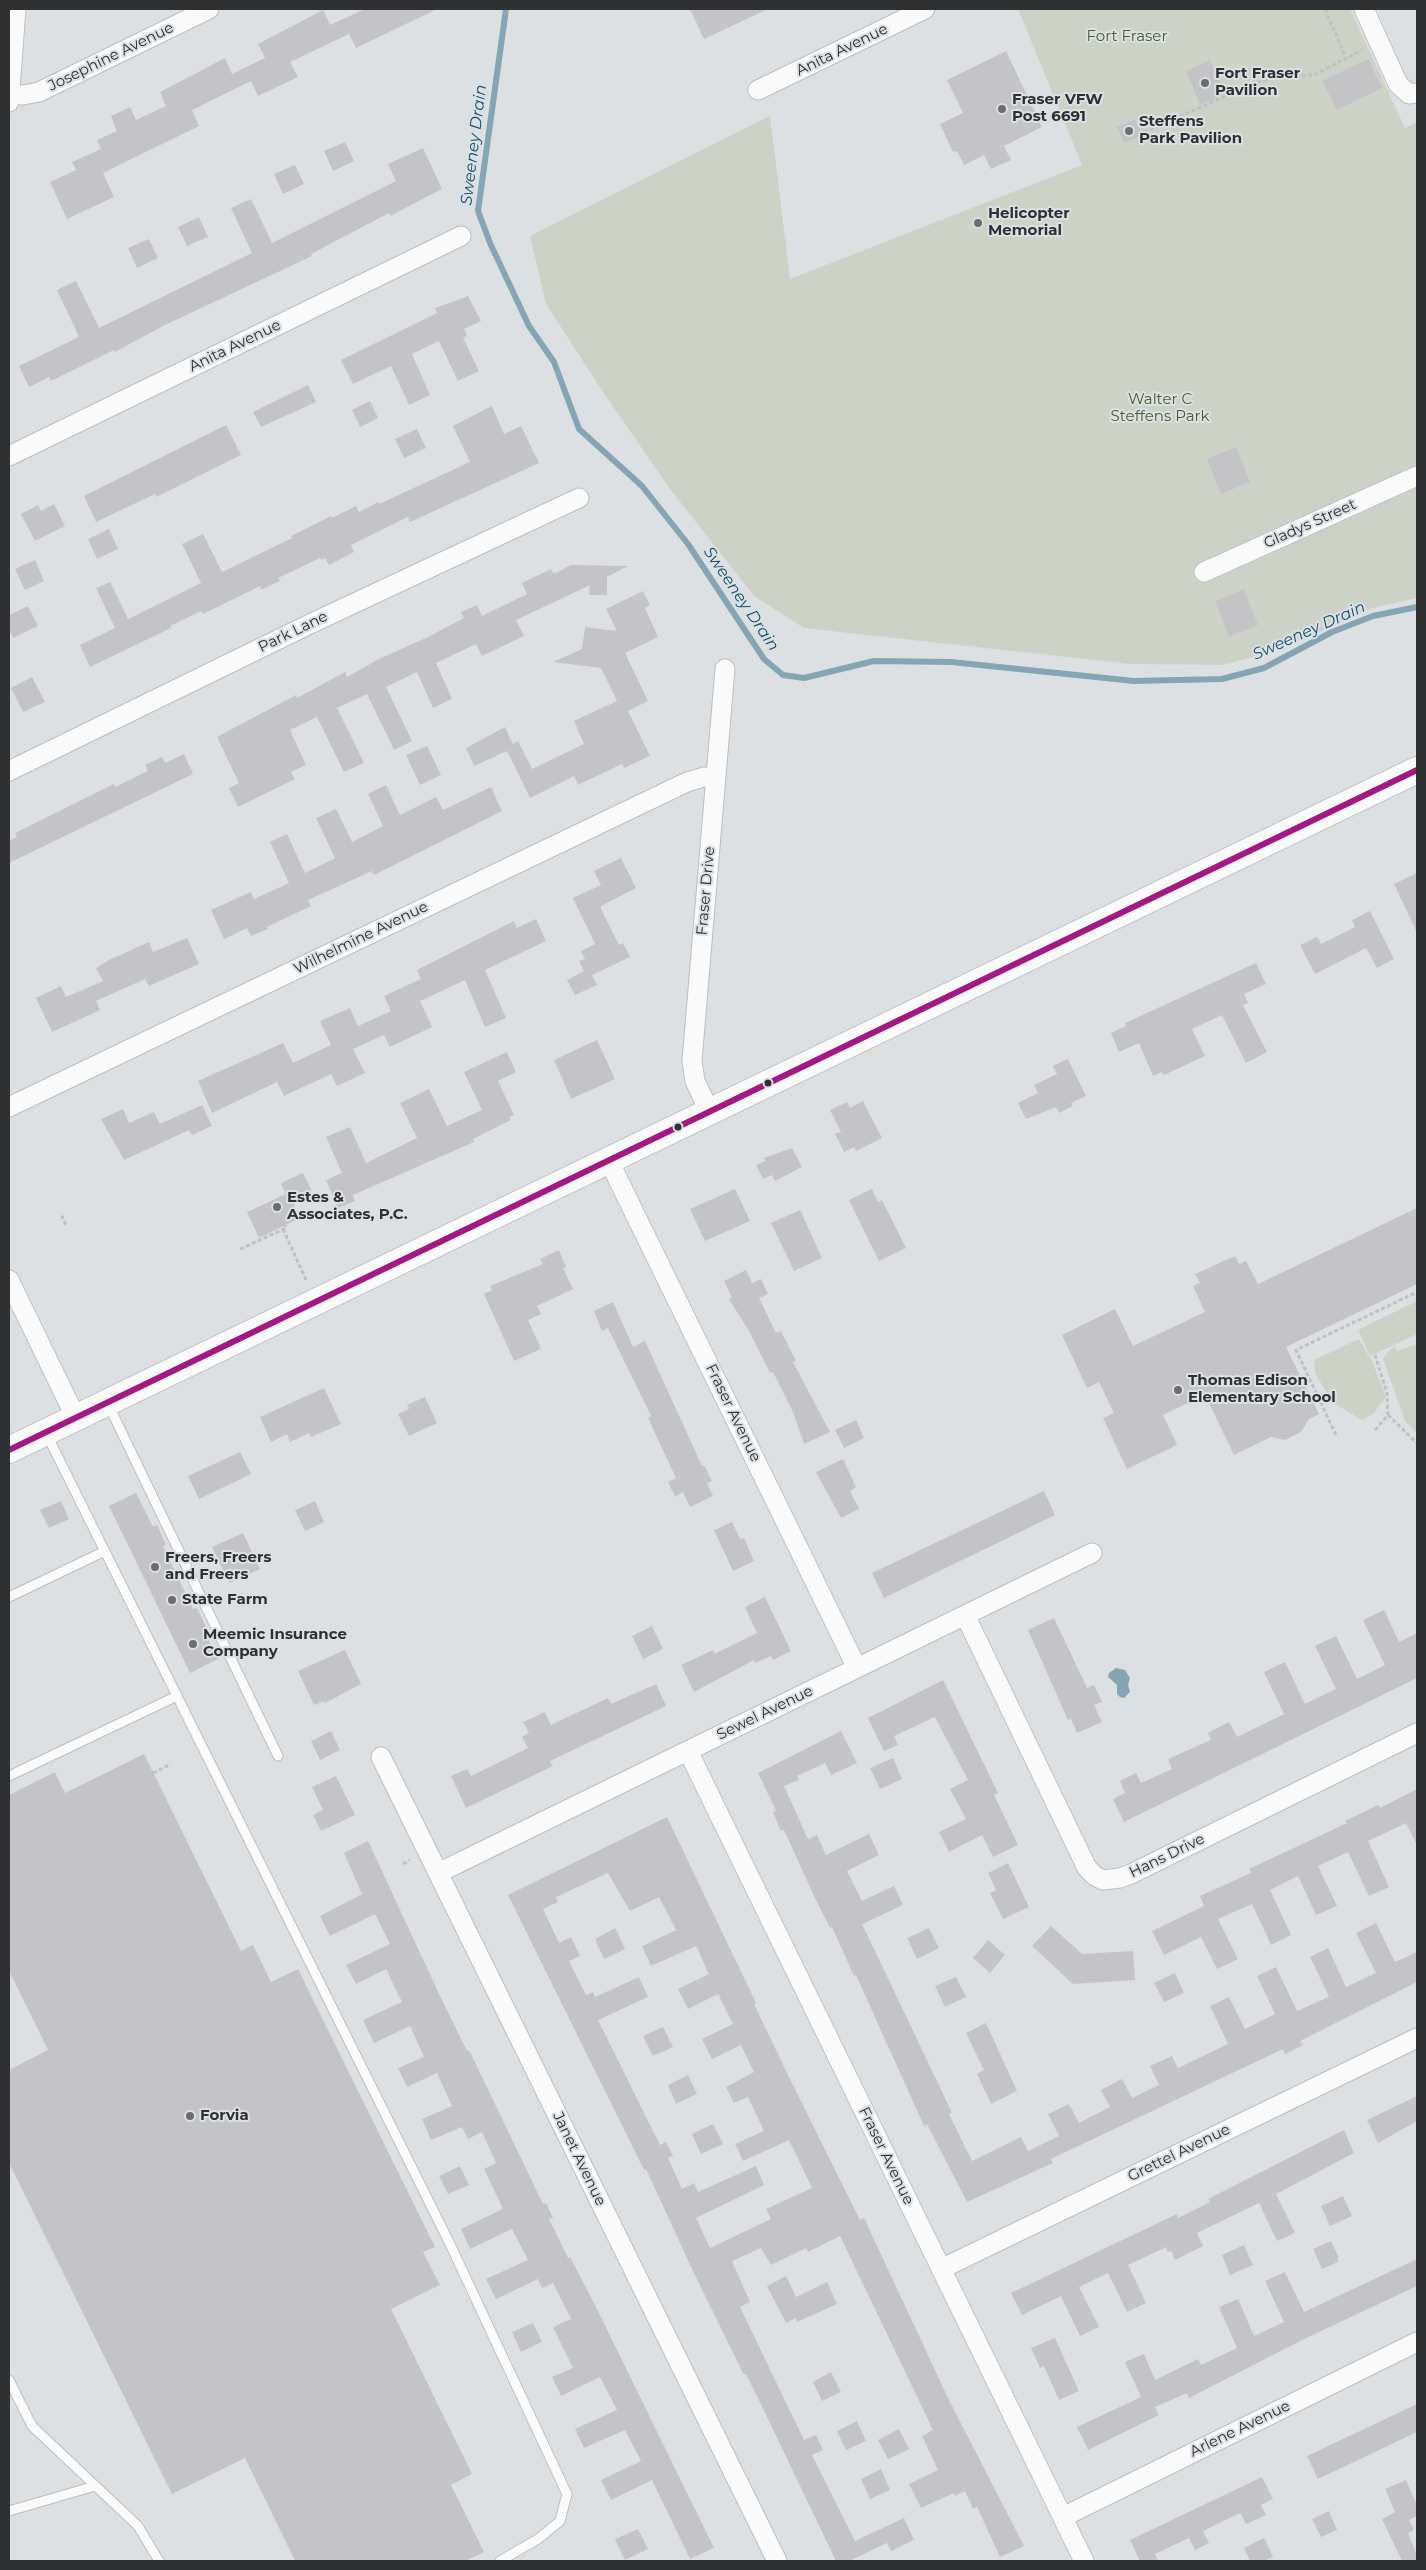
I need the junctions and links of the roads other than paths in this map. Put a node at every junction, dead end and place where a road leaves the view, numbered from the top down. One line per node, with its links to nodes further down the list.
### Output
1 (16, 9): 7 (street)
2 (209, 9): 7 (street, Josephine Avenue)
3 (925, 9): 5 (street, Anita Avenue)
4 (1364, 9): 6 (street)
5 (758, 90)
6 (1413, 94)
7 (9, 98)
8 (461, 236): 9 (street, Anita Avenue)
9 (9, 456)
10 (1417, 476): 12 (street, Gladys Street)
11 (579, 498): 15 (street, Park Lane)
12 (1204, 572)
13 (725, 669): 16 (street, Fraser Drive)
14 (1417, 770): 18 (main road)
15 (9, 771)
16 (716, 777): 17 (street, Wilhelmine Avenue); 18 (street, Fraser Drive)
17 (9, 1107)
18 (709, 1111): 19 (main road)
19 (608, 1159): 21 (main road); 29 (street, Fraser Avenue)
20 (9, 1280): 22 (street)
21 (108, 1404): 22 (main road); 33 (lane)
22 (76, 1418): 23 (main road)
23 (46, 1432): 24 (main road); 25 (lane)
24 (9, 1450)
25 (105, 1551): 27 (lane); 30 (lane)
26 (1092, 1553): 28 (street, Sewel Avenue)
27 (9, 1597)
28 (966, 1615): 29 (street, Sewel Avenue); 31 (street, Hans Drive)
29 (857, 1668): 32 (street, Sewel Avenue)
30 (177, 1696): 35 (lane); 45 (lane)
31 (1417, 1733)
32 (688, 1751): 36 (street, Sewel Avenue); 38 (street, Fraser Avenue)
33 (278, 1756)
34 (381, 1757): 36 (street, Janet Avenue)
35 (9, 1776)
36 (438, 1873): 46 (street, Janet Avenue)
37 (1417, 2038): 38 (street, Grettel Avenue)
38 (942, 2269): 43 (street, Fraser Avenue)
39 (1417, 2342): 43 (street, Arlene Avenue)
40 (9, 2380): 41 (lane)
41 (95, 2486): 42 (lane); 44 (lane)
42 (9, 2511)
43 (1063, 2517): 47 (street, Fraser Avenue)
44 (159, 2561)
45 (500, 2561)
46 (776, 2561)
47 (1084, 2561)

